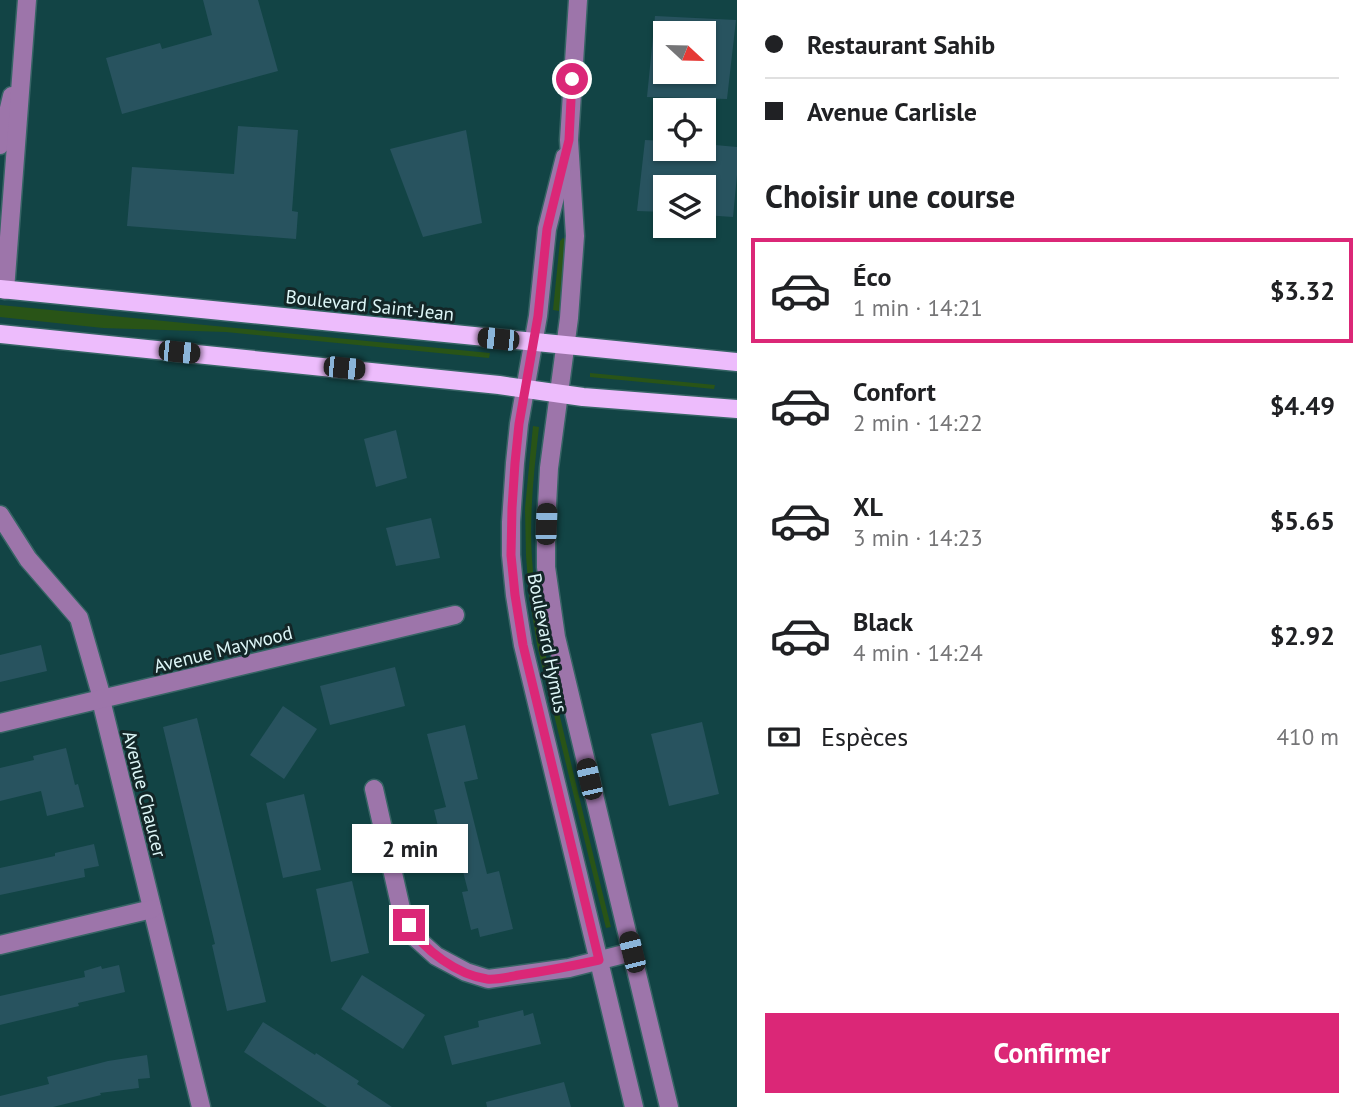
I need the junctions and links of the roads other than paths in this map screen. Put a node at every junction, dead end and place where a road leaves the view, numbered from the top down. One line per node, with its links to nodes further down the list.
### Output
1 (27, 0): 3 (street)
2 (578, 0): 4 (street, Boulevard Hymus)
3 (23, 55): 5 (street); 6 (street)
4 (569, 140): 8 (street, Boulevard Hymus); 9 (street, Boulevard Hymus)
5 (0, 145)
6 (3, 290): 8 (main road, Boulevard Saint-Jean)
7 (0, 334): 11 (main road)
8 (534, 342): 9 (main road, Boulevard Saint-Jean); 11 (street, Boulevard Hymus)
9 (565, 345): 10 (main road, Boulevard Saint-Jean); 12 (street, Boulevard Hymus)
10 (737, 362)
11 (525, 388): 12 (main road); 22 (street, Boulevard Hymus)
12 (558, 393): 13 (main road); 21 (street, Boulevard Hymus)
13 (737, 409)
14 (0, 515): 16 (street, Avenue Chaucer)
15 (456, 615): 16 (street, Avenue Maywood)
16 (101, 700): 17 (street, Avenue Maywood); 19 (street, Avenue Chaucer)
17 (0, 723)
18 (374, 789): 22 (street)
19 (152, 909): 20 (street); 23 (street, Avenue Chaucer)
20 (0, 945)
21 (632, 952): 22 (street); 25 (street, Boulevard Hymus)
22 (599, 960): 24 (street, Boulevard Hymus)
23 (201, 1107)
24 (634, 1107)
25 (668, 1107)

